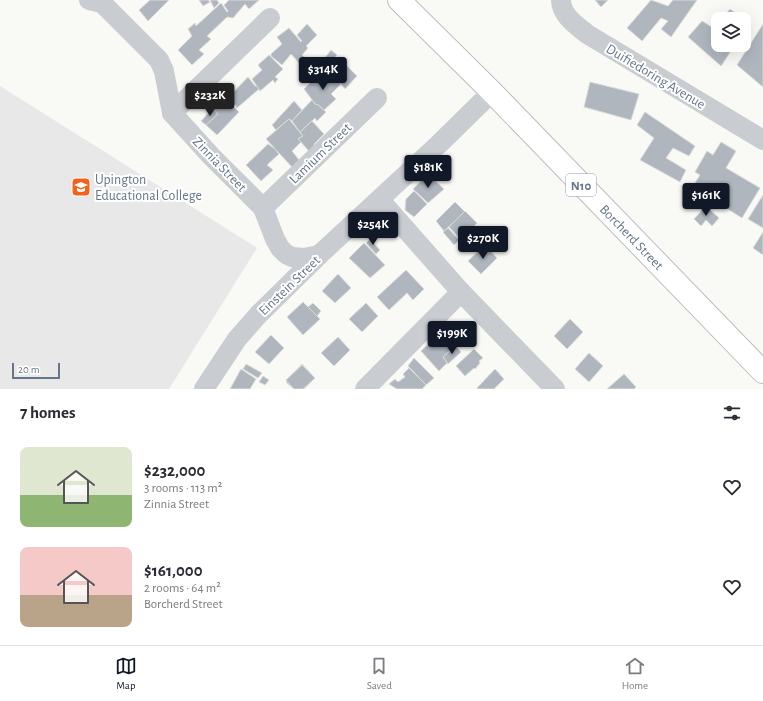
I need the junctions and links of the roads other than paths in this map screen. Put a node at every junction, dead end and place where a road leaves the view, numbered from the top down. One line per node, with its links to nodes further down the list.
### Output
1 (399, 0): 5 (highway, Borcherd Street / N10)
2 (561, 0): 8 (street, Duifiedoring Avenue)
3 (99, 1): 7 (street)
4 (270, 18): 7 (street)
5 (492, 92): 9 (street, Einstein Street); 13 (highway, Borcherd Street / N10)
6 (377, 98): 10 (street, Lamium Street)
7 (172, 113): 10 (street, Zinnia Street)
8 (763, 140)
9 (380, 200): 11 (street, Einstein Street); 12 (street)
10 (263, 208): 11 (street, Zinnia Street)
11 (319, 255): 14 (street, Einstein Street)
12 (461, 292): 15 (street); 16 (street)
13 (763, 372)
14 (204, 389)
15 (364, 389)
16 (555, 389)

